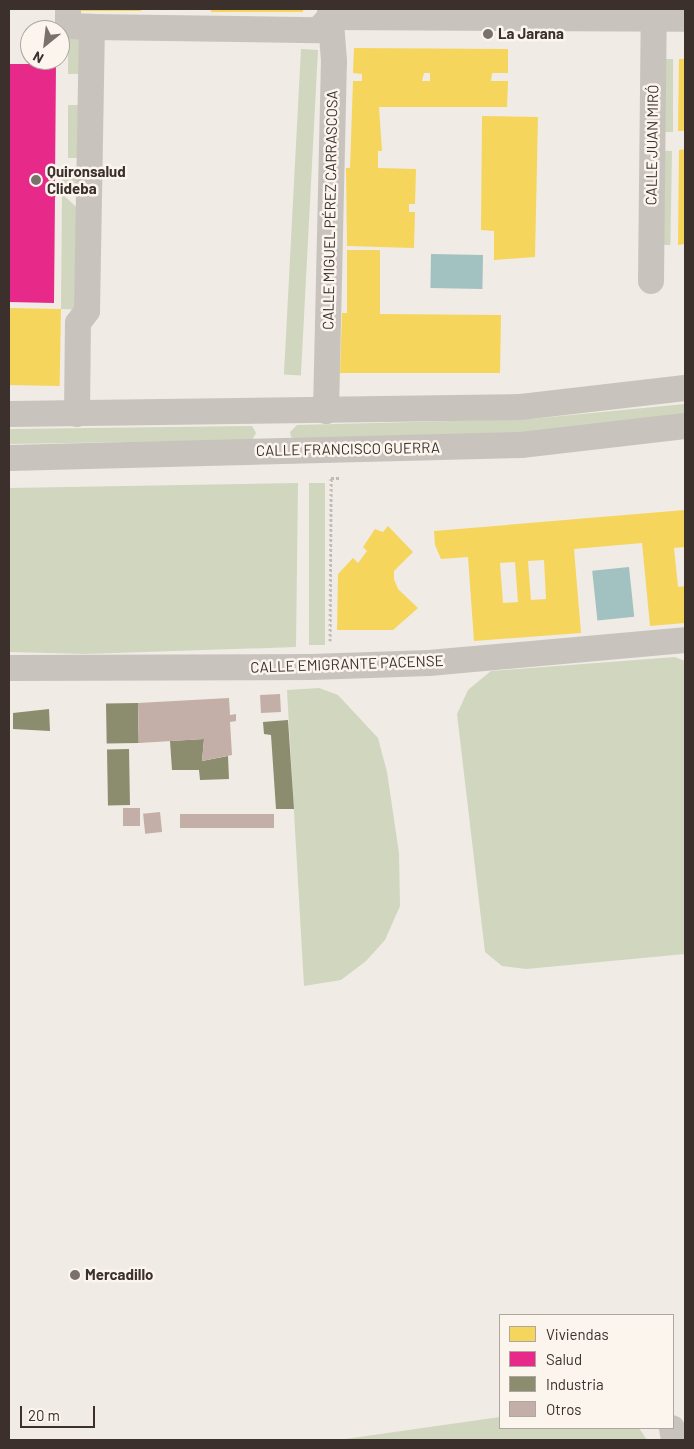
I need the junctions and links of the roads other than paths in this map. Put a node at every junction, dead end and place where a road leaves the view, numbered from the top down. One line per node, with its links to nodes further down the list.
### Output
1 (68, 9): 5 (street)
2 (330, 13): 3 (street); 5 (street); 8 (street, CALLE MIGUEL PÉREZ CARRASCOSA)
3 (654, 14): 4 (street); 6 (street, CALLE JUAN MIRÓ)
4 (685, 19)
5 (92, 27): 11 (street)
6 (651, 281)
7 (685, 388): 8 (street)
8 (326, 411): 9 (street)
9 (272, 412): 11 (street); 13 (street)
10 (9, 414): 11 (street)
11 (77, 414)
12 (685, 426): 13 (street, CALLE FRANCISCO GUERRA)
13 (273, 451): 14 (street, CALLE FRANCISCO GUERRA)
14 (9, 458)
15 (685, 640): 16 (street, CALLE EMIGRANTE PACENSE)
16 (9, 668)

